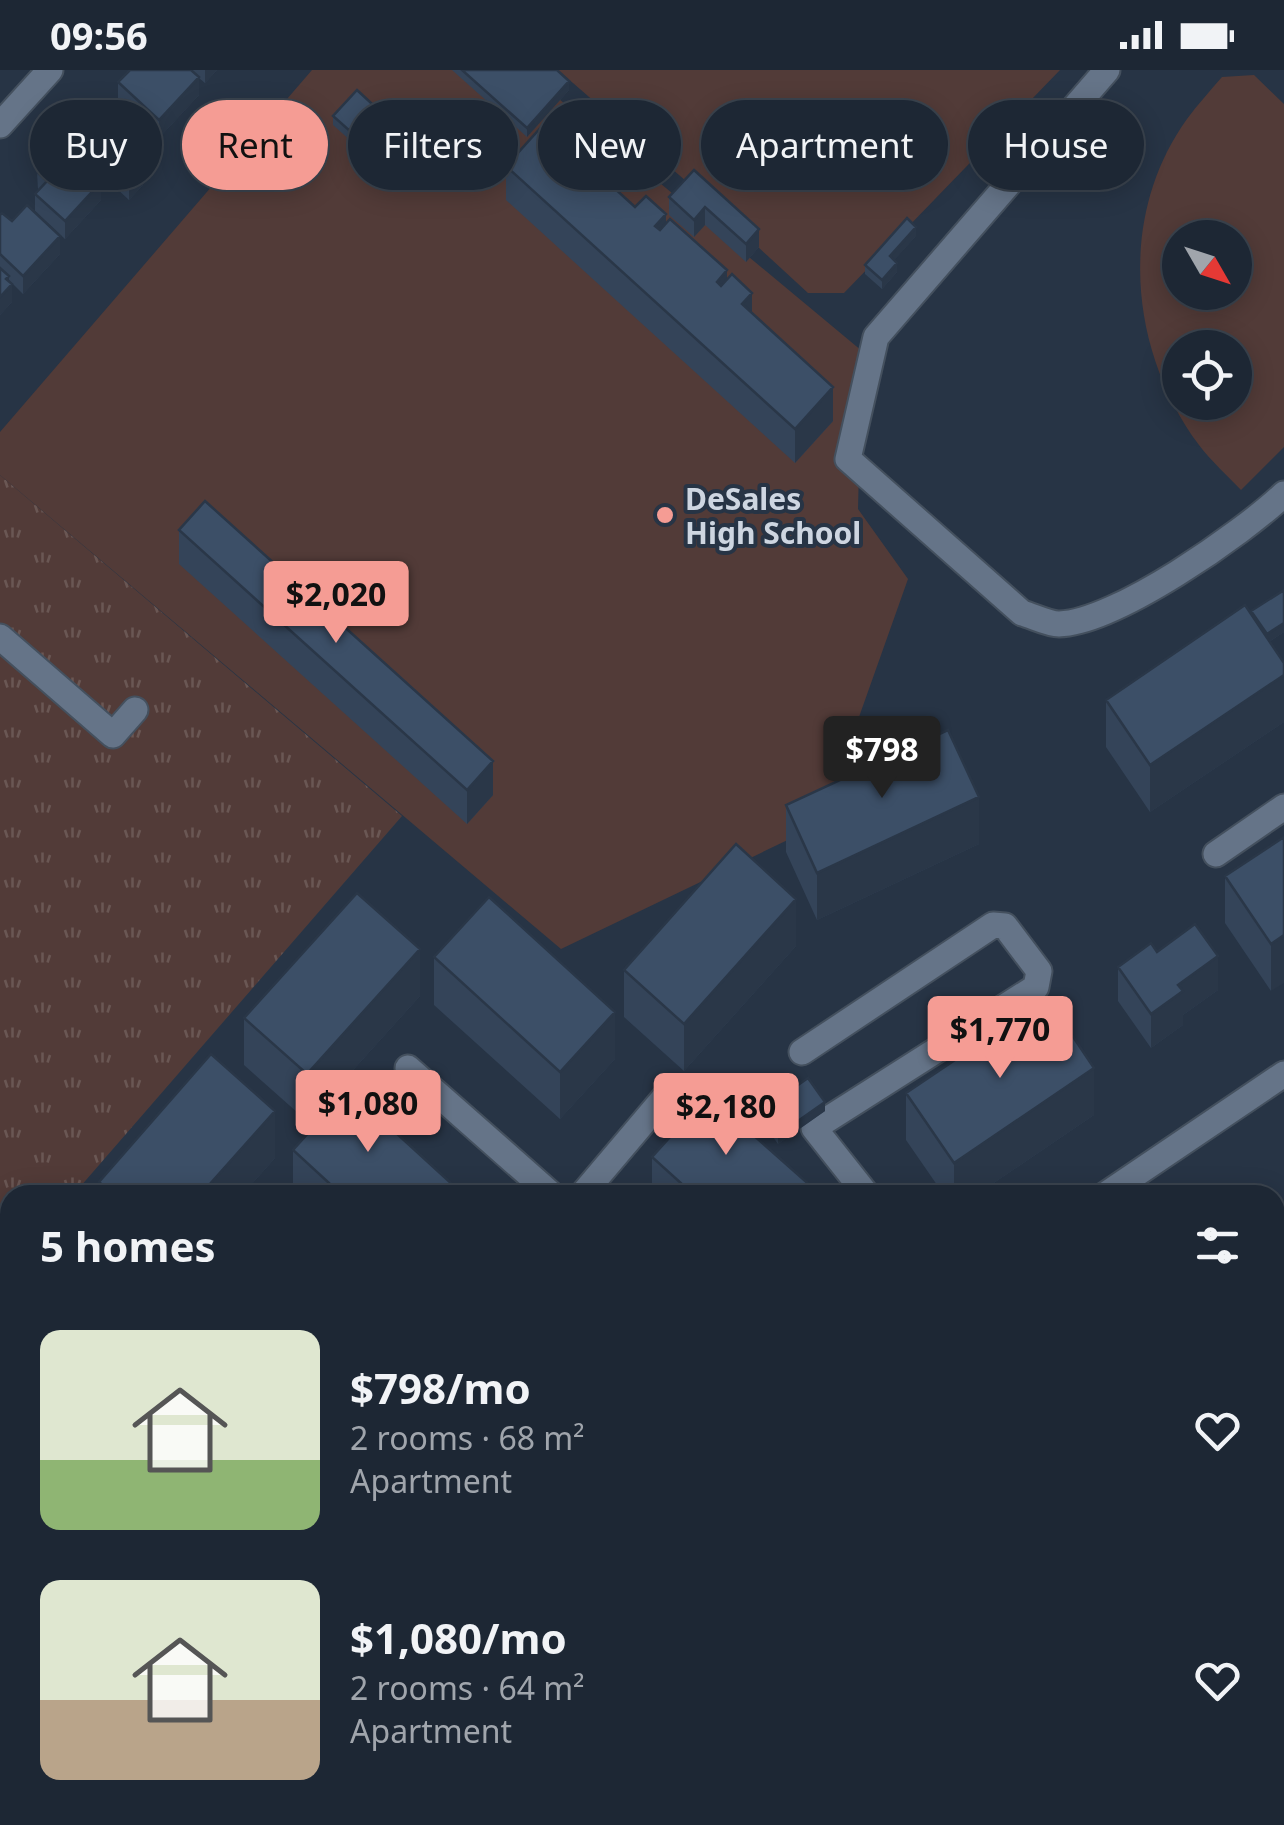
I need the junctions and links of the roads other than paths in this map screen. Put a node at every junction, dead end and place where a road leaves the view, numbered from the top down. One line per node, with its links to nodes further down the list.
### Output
1 (50, 70): 3 (street)
2 (1107, 70): 4 (street)
3 (0, 125)
4 (1284, 494)
5 (0, 637): 6 (street)
6 (135, 710)
7 (1284, 807): 8 (street)
8 (1216, 854)
9 (802, 1052): 15 (street)
10 (408, 1068): 13 (street)
11 (1284, 1074): 16 (street)
12 (664, 1098): 14 (street)
13 (541, 1185)
14 (590, 1185)
15 (859, 1185)
16 (1120, 1185)

